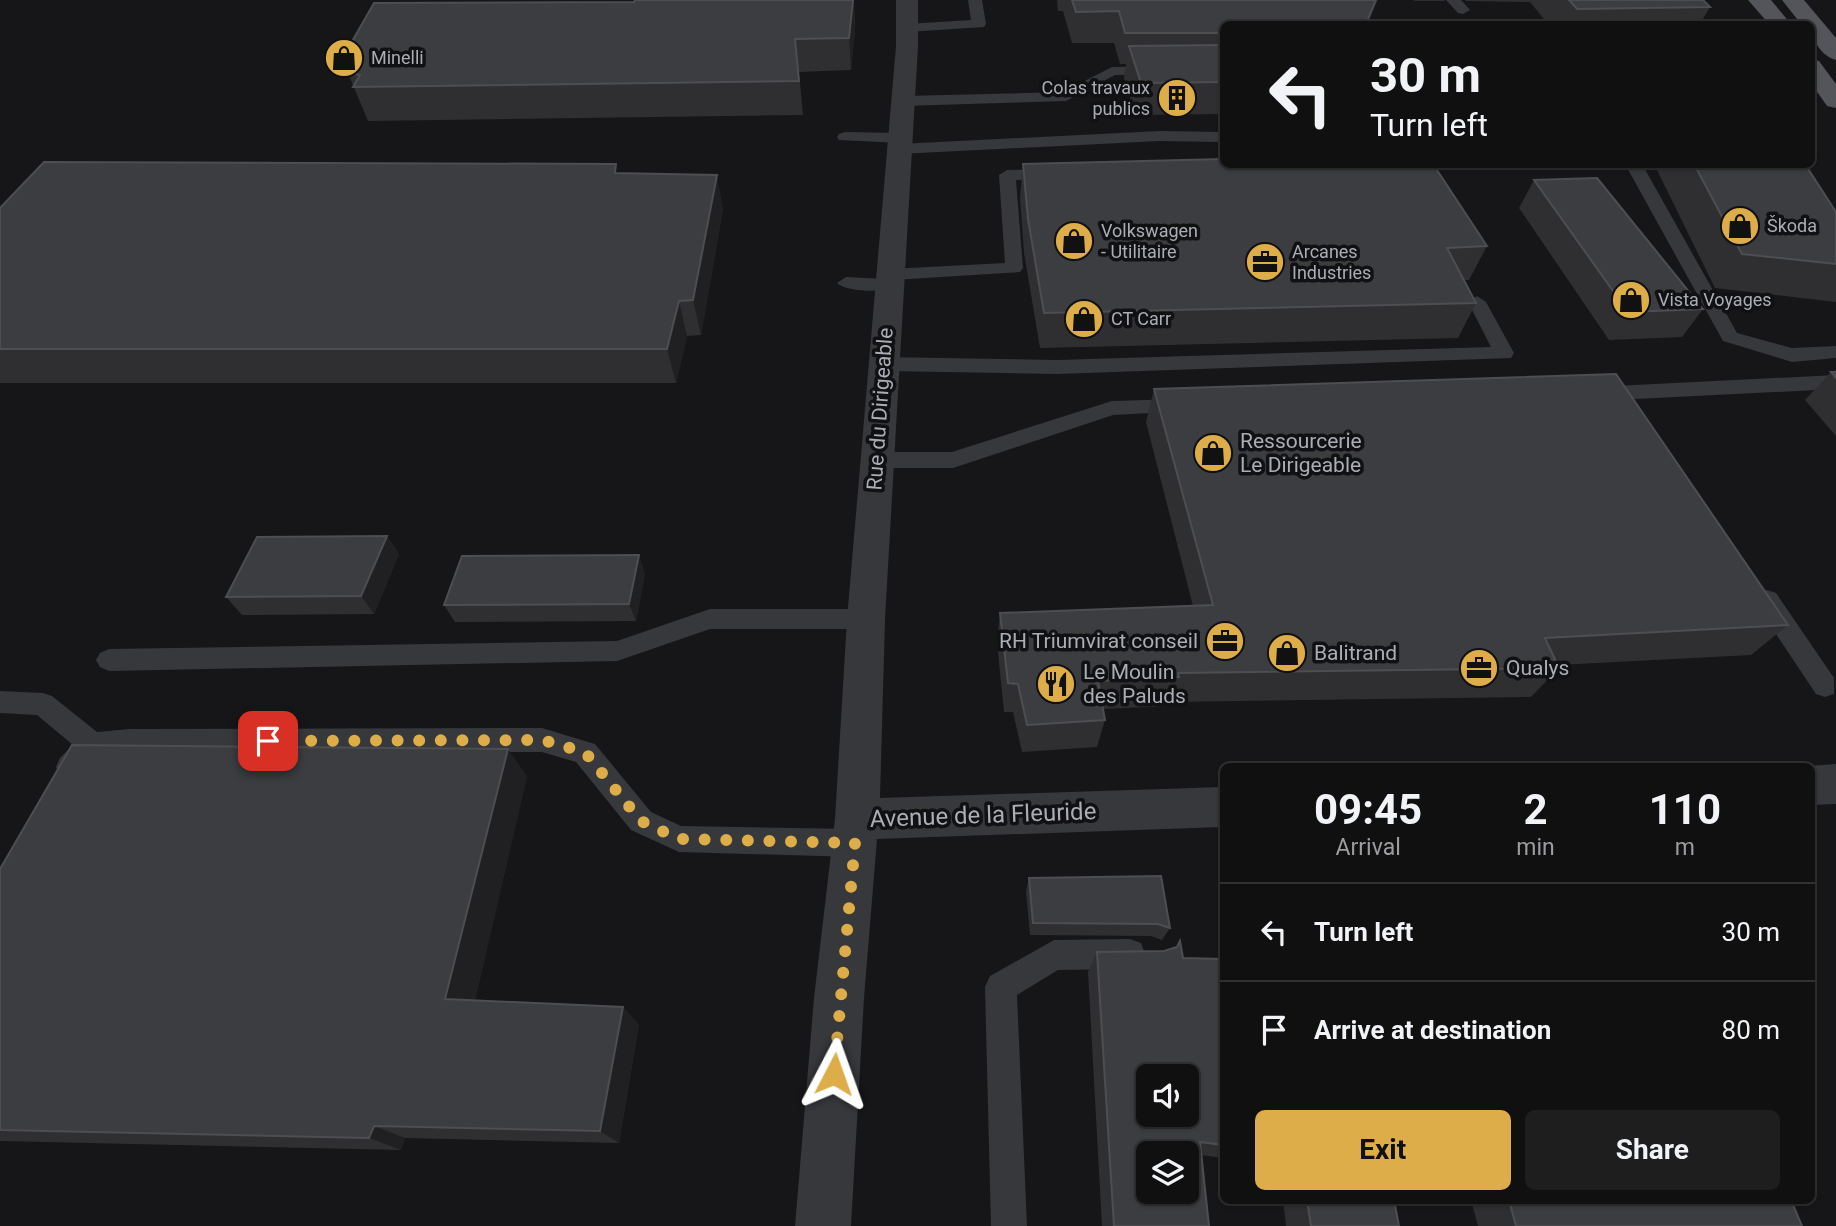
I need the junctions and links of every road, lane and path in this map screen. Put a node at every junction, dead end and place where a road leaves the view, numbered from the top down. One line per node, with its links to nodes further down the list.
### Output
1 (975, 0): 4 (lane)
2 (1759, 0): 5 (main road)
3 (1793, 0): 6 (main road)
4 (907, 14): 11 (street, Rue du Dirigeable)
5 (1777, 21)
6 (1810, 21)
7 (1815, 27): 8 (main road)
8 (1836, 53)
9 (1220, 69): 11 (lane)
10 (1815, 72): 12 (main road)
11 (903, 101): 15 (street, Rue du Dirigeable)
12 (1836, 101)
13 (845, 137): 15 (lane)
14 (1220, 137): 15 (lane)
15 (900, 144): 18 (street, Rue du Dirigeable)
16 (1635, 168): 21 (lane)
17 (1075, 174): 18 (lane)
18 (889, 280): 19 (lane); 22 (street, Rue du Dirigeable)
19 (845, 284)
20 (1477, 302): 22 (lane)
21 (1836, 352)
22 (884, 364): 28 (street, Rue du Dirigeable)
23 (1836, 382): 24 (lane)
24 (1628, 393): 25 (lane); 27 (lane)
25 (1572, 395)
26 (1196, 406): 28 (lane)
27 (1643, 416)
28 (877, 460): 30 (street, Rue du Dirigeable)
29 (1756, 585): 32 (lane)
30 (866, 619): 31 (lane); 39 (street, Rue du Dirigeable)
31 (109, 660)
32 (1825, 686)
33 (0, 702): 34 (lane)
34 (92, 744): 37 (lane); 39 (lane)
35 (1836, 784): 36 (street)
36 (1815, 785)
37 (55, 792)
38 (1220, 807): 39 (street, Avenue de la Fleuride)
39 (856, 831): 41 (street, Avenue de la Fleuride)
40 (1151, 954): 42 (lane)
41 (823, 1226)
42 (1009, 1226)

